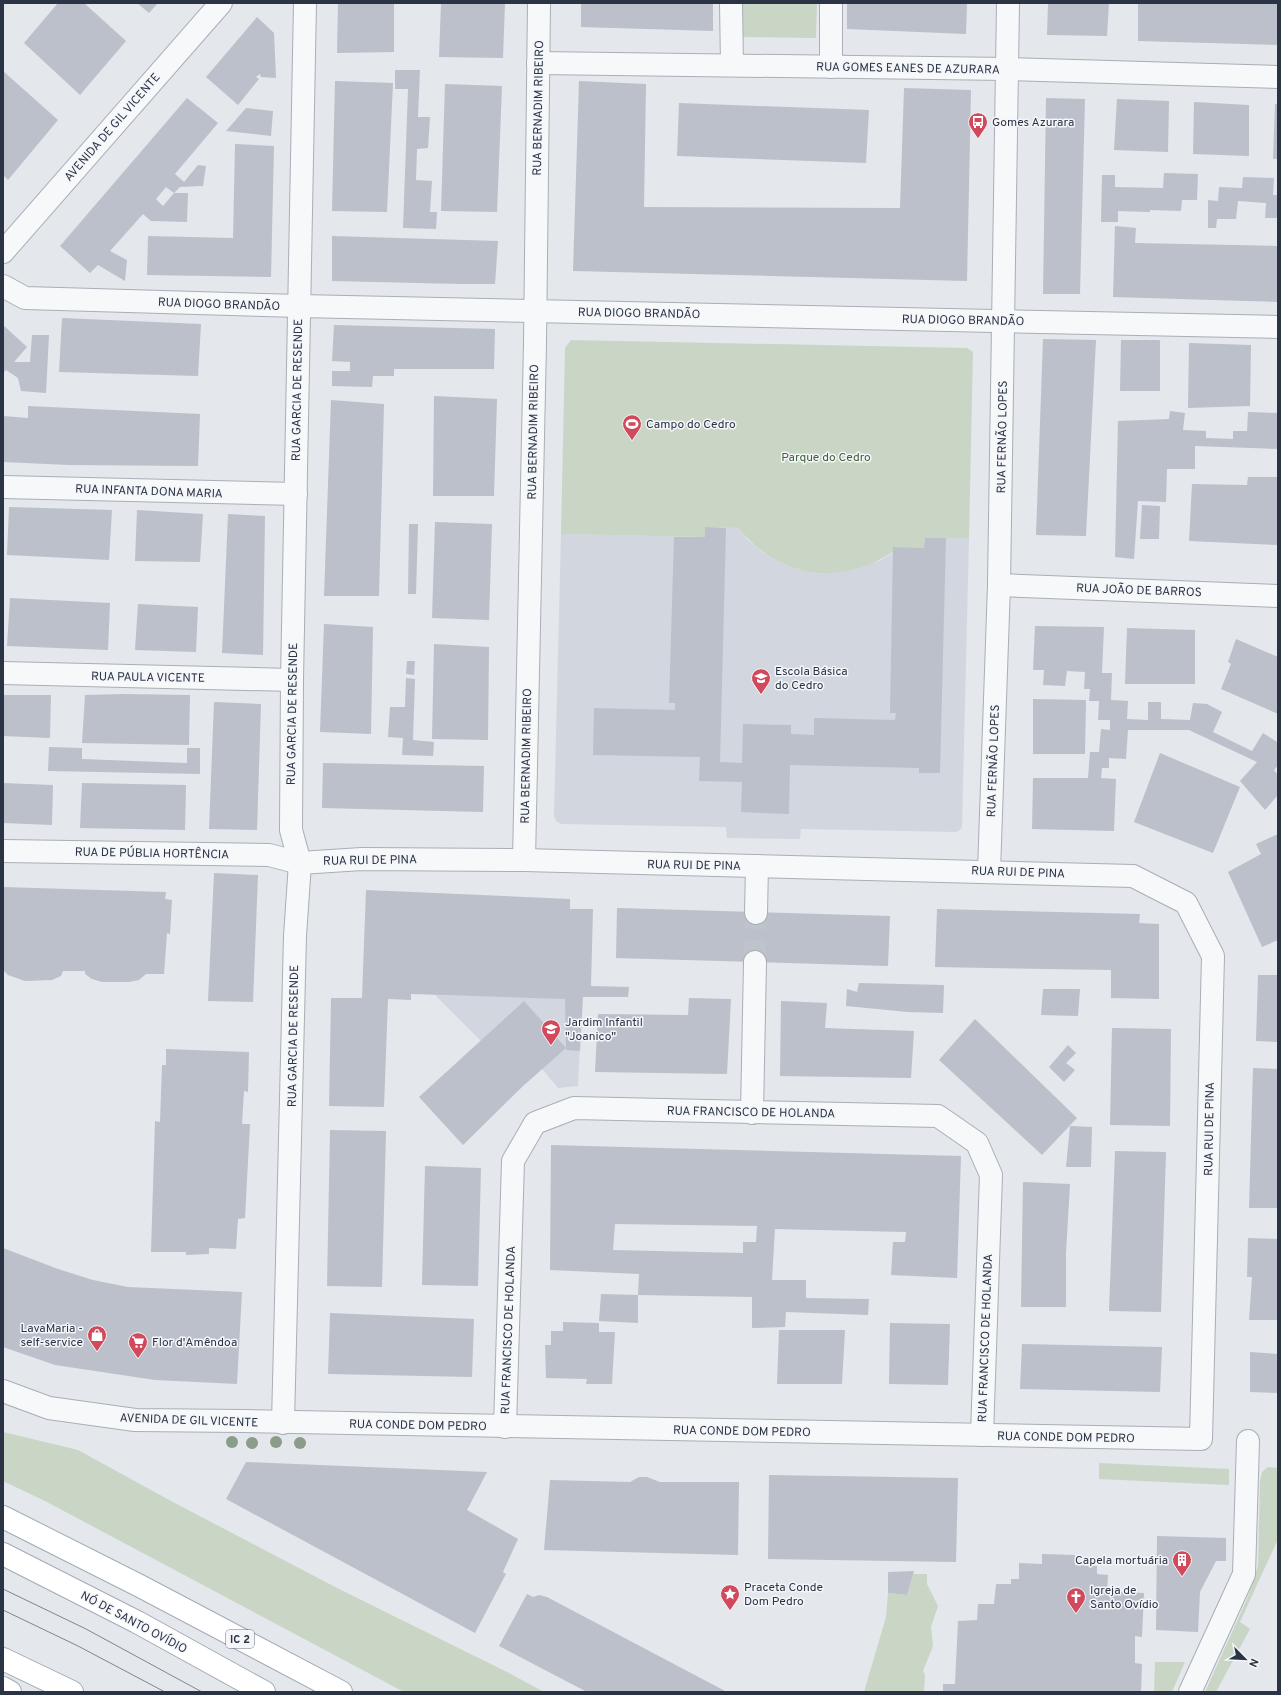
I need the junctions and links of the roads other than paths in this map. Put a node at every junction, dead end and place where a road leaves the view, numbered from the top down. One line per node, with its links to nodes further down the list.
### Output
1 (221, 3): 12 (street, AVENIDA DE GIL VICENTE)
2 (305, 3): 14 (street, RUA GARCIA DE RESENDE)
3 (539, 3): 7 (street, RUA BERNADIM RIBEIRO)
4 (731, 3): 8 (street)
5 (831, 3): 9 (street)
6 (1008, 3): 10 (street, RUA FERNÃO LOPES)
7 (538, 63): 8 (street, RUA GOMES EANES DE AZURARA); 15 (street, RUA BERNADIM RIBEIRO)
8 (732, 65): 9 (street, RUA GOMES EANES DE AZURARA)
9 (831, 67): 10 (street, RUA GOMES EANES DE AZURARA)
10 (1007, 68): 11 (street, RUA GOMES EANES DE AZURARA); 16 (street, RUA FERNÃO LOPES)
11 (1278, 77)
12 (3, 252)
13 (3, 286): 14 (street, RUA DIOGO BRANDÃO)
14 (299, 306): 15 (street, RUA DIOGO BRANDÃO); 19 (street, RUA GARCIA DE RESENDE)
15 (535, 311): 16 (street, RUA DIOGO BRANDÃO); 25 (street, RUA BERNADIM RIBEIRO)
16 (1003, 321): 17 (street, RUA DIOGO BRANDÃO); 20 (street, RUA FERNÃO LOPES)
17 (1278, 327)
18 (3, 487): 19 (street, RUA INFANTA DONA MARIA)
19 (296, 494): 23 (street, RUA GARCIA DE RESENDE)
20 (1000, 584): 21 (street, RUA JOÃO DE BARROS); 28 (street, RUA FERNÃO LOPES)
21 (1278, 596)
22 (3, 673): 23 (street, RUA PAULA VICENTE)
23 (292, 680): 26 (street, RUA GARCIA DE RESENDE)
24 (3, 851): 26 (street, RUA DE PÚBLIA HORTÊNCIA)
25 (524, 860): 26 (street, RUA RUI DE PINA); 27 (street, RUA RUI DE PINA)
26 (300, 862): 33 (street, RUA GARCIA DE RESENDE)
27 (757, 866): 28 (street, RUA RUI DE PINA); 29 (street)
28 (989, 871): 36 (street, RUA RUI DE PINA)
29 (756, 913)
30 (755, 962): 31 (street)
31 (752, 1113): 34 (street, RUA FRANCISCO DE HOLANDA); 35 (street, RUA FRANCISCO DE HOLANDA)
32 (3, 1391): 33 (street, AVENIDA DE GIL VICENTE)
33 (283, 1423): 34 (street, RUA CONDE DOM PEDRO)
34 (505, 1427): 35 (street, RUA CONDE DOM PEDRO)
35 (982, 1435): 36 (street, RUA CONDE DOM PEDRO)
36 (1201, 1439)
37 (1248, 1441): 46 (street)
38 (3, 1517): 45 (main road, IC 2)
39 (3, 1554): 44 (main road, NÓ DE SANTO OVÍDIO)
40 (3, 1659): 43 (main road)
41 (3, 1688): 42 (main road)
42 (10, 1692)
43 (72, 1692)
44 (264, 1692)
45 (341, 1692)
46 (1190, 1692)

